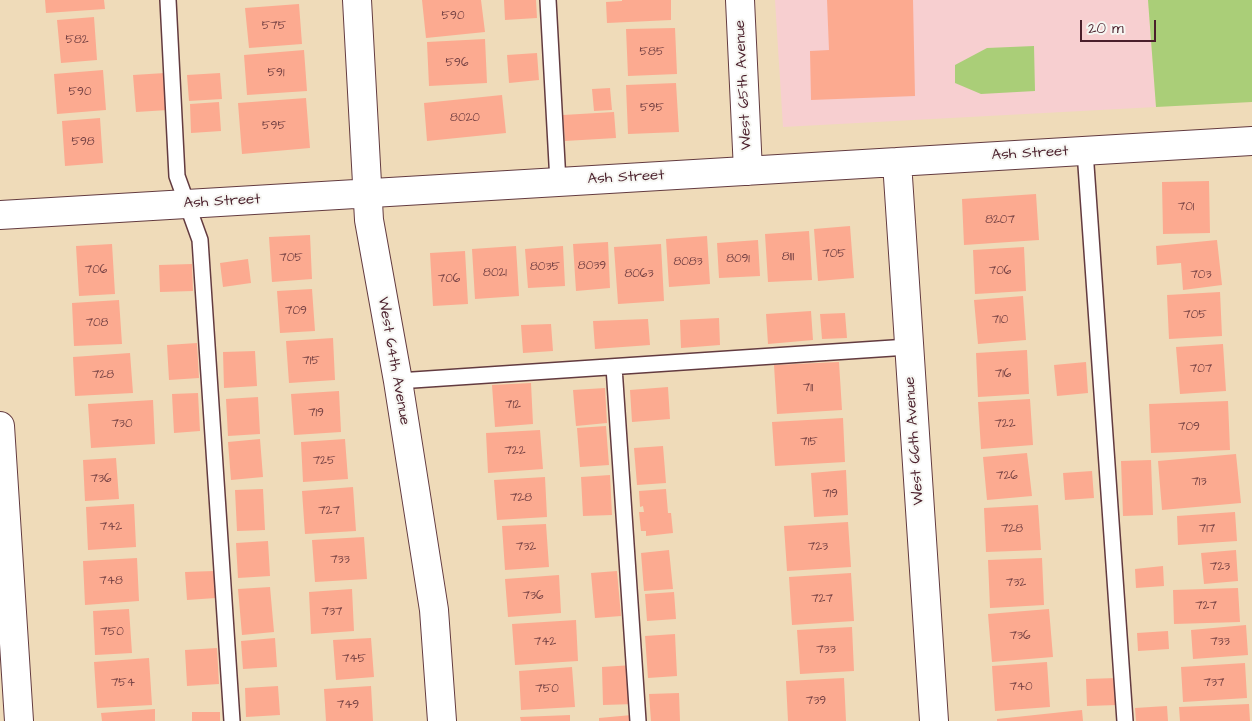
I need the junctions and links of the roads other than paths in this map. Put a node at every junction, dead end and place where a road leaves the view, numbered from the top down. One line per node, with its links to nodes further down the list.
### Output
1 (168, 0): 11 (lane)
2 (357, 0): 10 (street, West 64th Avenue)
3 (548, 0): 9 (lane)
4 (740, 0): 8 (street, West 65th Avenue)
5 (1252, 141): 6 (street, Ash Street)
6 (1085, 151): 7 (street, Ash Street); 22 (lane)
7 (897, 162): 8 (street, Ash Street); 13 (street, West 66th Avenue)
8 (748, 171): 9 (street, Ash Street)
9 (558, 182): 10 (street, Ash Street)
10 (367, 193): 11 (street, Ash Street); 15 (street, West 64th Avenue)
11 (187, 204): 12 (street, Ash Street); 18 (lane)
12 (0, 215)
13 (908, 347): 14 (lane); 21 (street, West 66th Avenue)
14 (614, 367): 15 (lane); 20 (lane)
15 (398, 381): 19 (street, West 64th Avenue)
16 (0, 426): 17 (street)
17 (19, 721)
18 (232, 721)
19 (442, 721)
20 (638, 721)
21 (934, 721)
22 (1124, 721)

